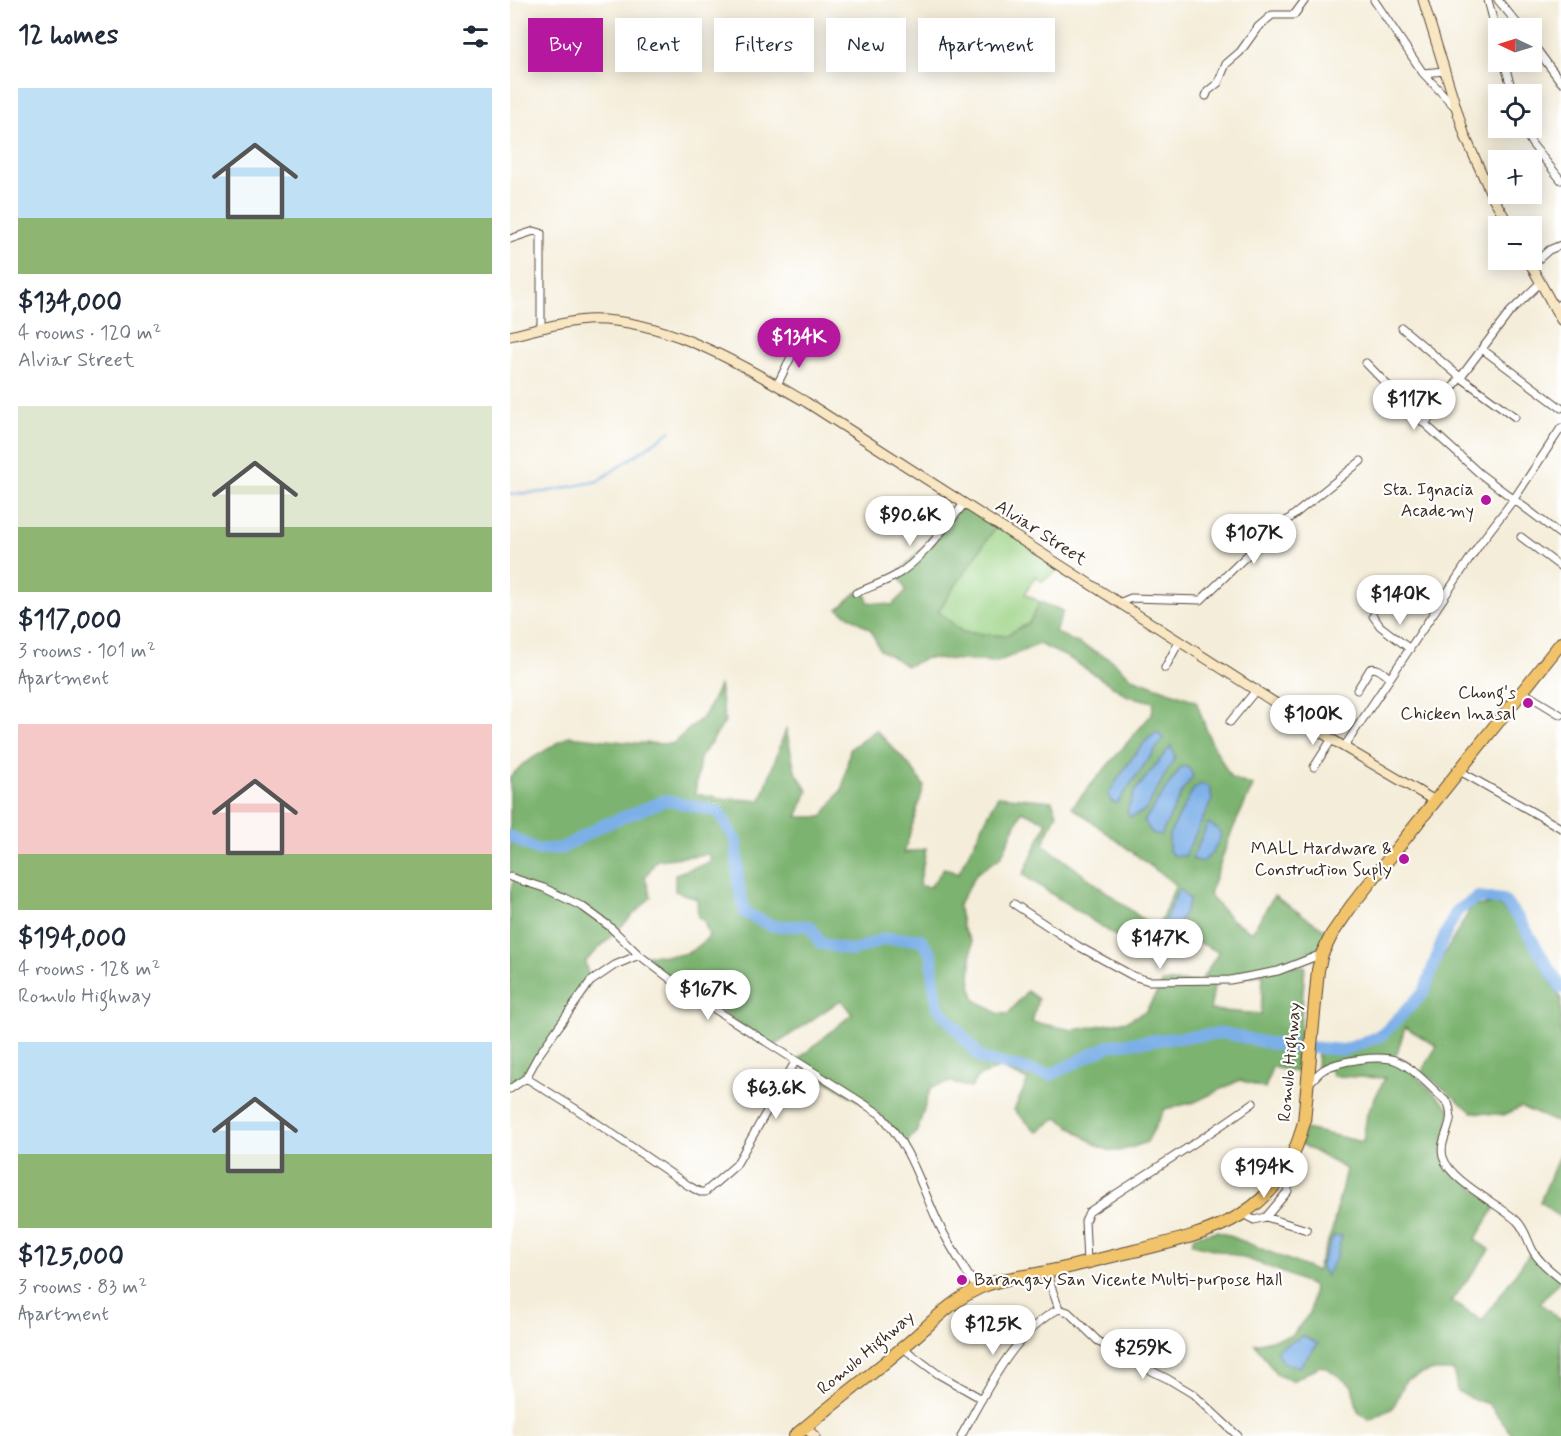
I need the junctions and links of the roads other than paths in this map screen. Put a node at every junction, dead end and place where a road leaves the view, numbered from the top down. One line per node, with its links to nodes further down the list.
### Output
1 (1305, 0): 12 (street)
2 (1374, 0): 10 (street)
3 (1423, 0): 9 (street)
4 (1488, 0): 6 (street)
5 (1498, 0): 7 (street)
6 (1493, 18)
7 (1513, 18)
8 (1542, 56): 11 (street)
9 (1445, 71): 10 (street); 13 (street)
10 (1423, 73): 13 (street)
11 (1561, 82)
12 (1206, 96)
13 (1457, 110): 16 (street)
14 (1529, 138): 15 (street)
15 (1561, 180)
16 (1504, 216)
17 (510, 239): 24 (street)
18 (1561, 245): 19 (street)
19 (1542, 255)
20 (1533, 270): 21 (street)
21 (1540, 283): 22 (street); 28 (street)
22 (1558, 306): 23 (street)
23 (1561, 320)
24 (541, 328): 26 (street, Alviar Street); 31 (street, Alviar Street)
25 (1402, 328): 30 (street)
26 (510, 336)
27 (799, 341): 31 (street)
28 (1482, 349): 30 (street); 32 (street)
29 (1366, 363): 34 (street)
30 (1460, 377): 33 (street); 34 (street)
31 (777, 386): 38 (street, Alviar Street)
32 (1561, 408)
33 (1515, 417)
34 (1425, 424): 37 (street)
35 (1561, 428): 37 (street)
36 (1360, 461): 43 (street)
37 (1514, 499): 39 (street); 47 (street)
38 (964, 504): 42 (street); 43 (street, Alviar Street)
39 (1561, 535)
40 (1521, 537): 41 (street)
41 (1561, 567)
42 (856, 593)
43 (1119, 603): 45 (street, Alviar Street)
44 (1374, 616): 47 (street)
45 (1179, 642): 48 (street); 50 (street, Alviar Street)
46 (1561, 643): 52 (highway, Romulo Highway)
47 (1410, 649): 49 (street)
48 (1165, 668)
49 (1390, 678): 51 (street); 56 (street)
50 (1257, 689): 54 (street); 55 (street, Alviar Street)
51 (1357, 690)
52 (1523, 692): 53 (street); 58 (highway, Romulo Highway)
53 (1561, 715)
54 (1230, 722)
55 (1332, 739): 56 (street, Alviar Street); 57 (street)
56 (1344, 747): 59 (street, Alviar Street)
57 (1314, 767)
58 (1458, 770): 59 (highway, Romulo Highway); 60 (street)
59 (1435, 801): 63 (highway, Romulo Highway)
60 (1561, 828)
61 (510, 877): 64 (street)
62 (1014, 904): 63 (street)
63 (1322, 954): 67 (highway, Romulo Highway)
64 (639, 955): 65 (street); 66 (street)
65 (795, 1062): 66 (street); 77 (street)
66 (526, 1078): 68 (street)
67 (1307, 1083): 70 (highway, Romulo Highway); 76 (street)
68 (510, 1089)
69 (1253, 1103): 74 (street)
70 (1281, 1176): 71 (highway, Romulo Highway); 72 (street)
71 (1243, 1214): 72 (street); 74 (highway, Romulo Highway)
72 (1266, 1217): 73 (street)
73 (1307, 1230)
74 (1087, 1262): 75 (highway, Romulo Highway)
75 (1046, 1272): 77 (highway, Romulo Highway); 78 (street)
76 (1561, 1279)
77 (977, 1289): 79 (highway, Romulo Highway)
78 (1059, 1309): 80 (street); 84 (street)
79 (903, 1348): 80 (street); 81 (highway, Romulo Highway)
80 (982, 1399): 83 (street)
81 (810, 1432): 82 (highway, Romulo Highway)
82 (795, 1436)
83 (961, 1436)
84 (1238, 1436)

